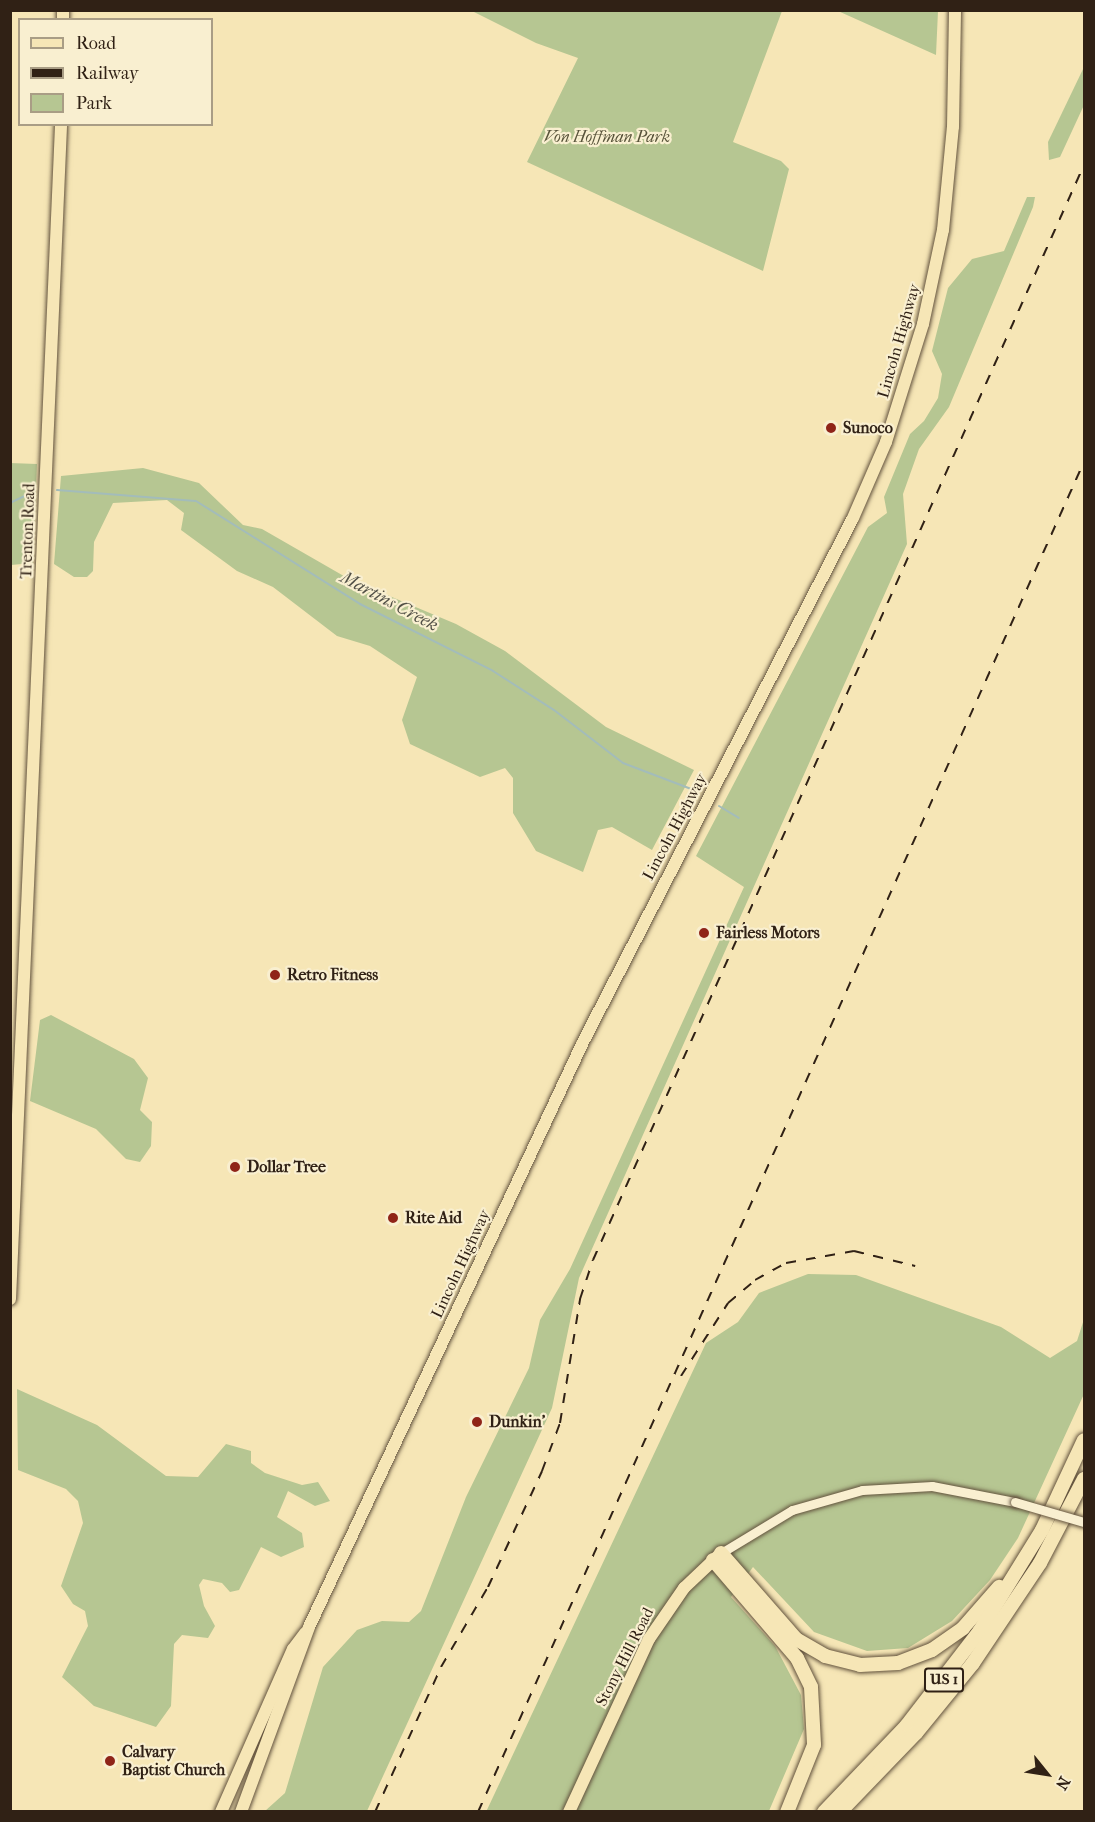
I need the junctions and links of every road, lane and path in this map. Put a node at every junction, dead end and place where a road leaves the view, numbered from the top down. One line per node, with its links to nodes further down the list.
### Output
1 (955, 10): 9 (main road, Lincoln Highway)
2 (61, 126): 3 (main road, Trenton Road)
3 (10, 1299)
4 (1084, 1440): 7 (highway, US 1)
5 (1084, 1479): 10 (highway, US 1)
6 (1084, 1522): 8 (street, Stony Hill Road, bridge)
7 (1042, 1530): 8 (highway); 15 (highway, US 1)
8 (717, 1557): 13 (main road, Stony Hill Road); 14 (highway)
9 (309, 1627): 11 (main road, Lincoln Highway); 12 (main road, Lincoln Highway)
10 (896, 1755): 16 (highway, US 1); 17 (highway)
11 (221, 1812)
12 (240, 1812)
13 (569, 1812)
14 (787, 1812)
15 (824, 1812)
16 (840, 1812)
17 (848, 1812)

